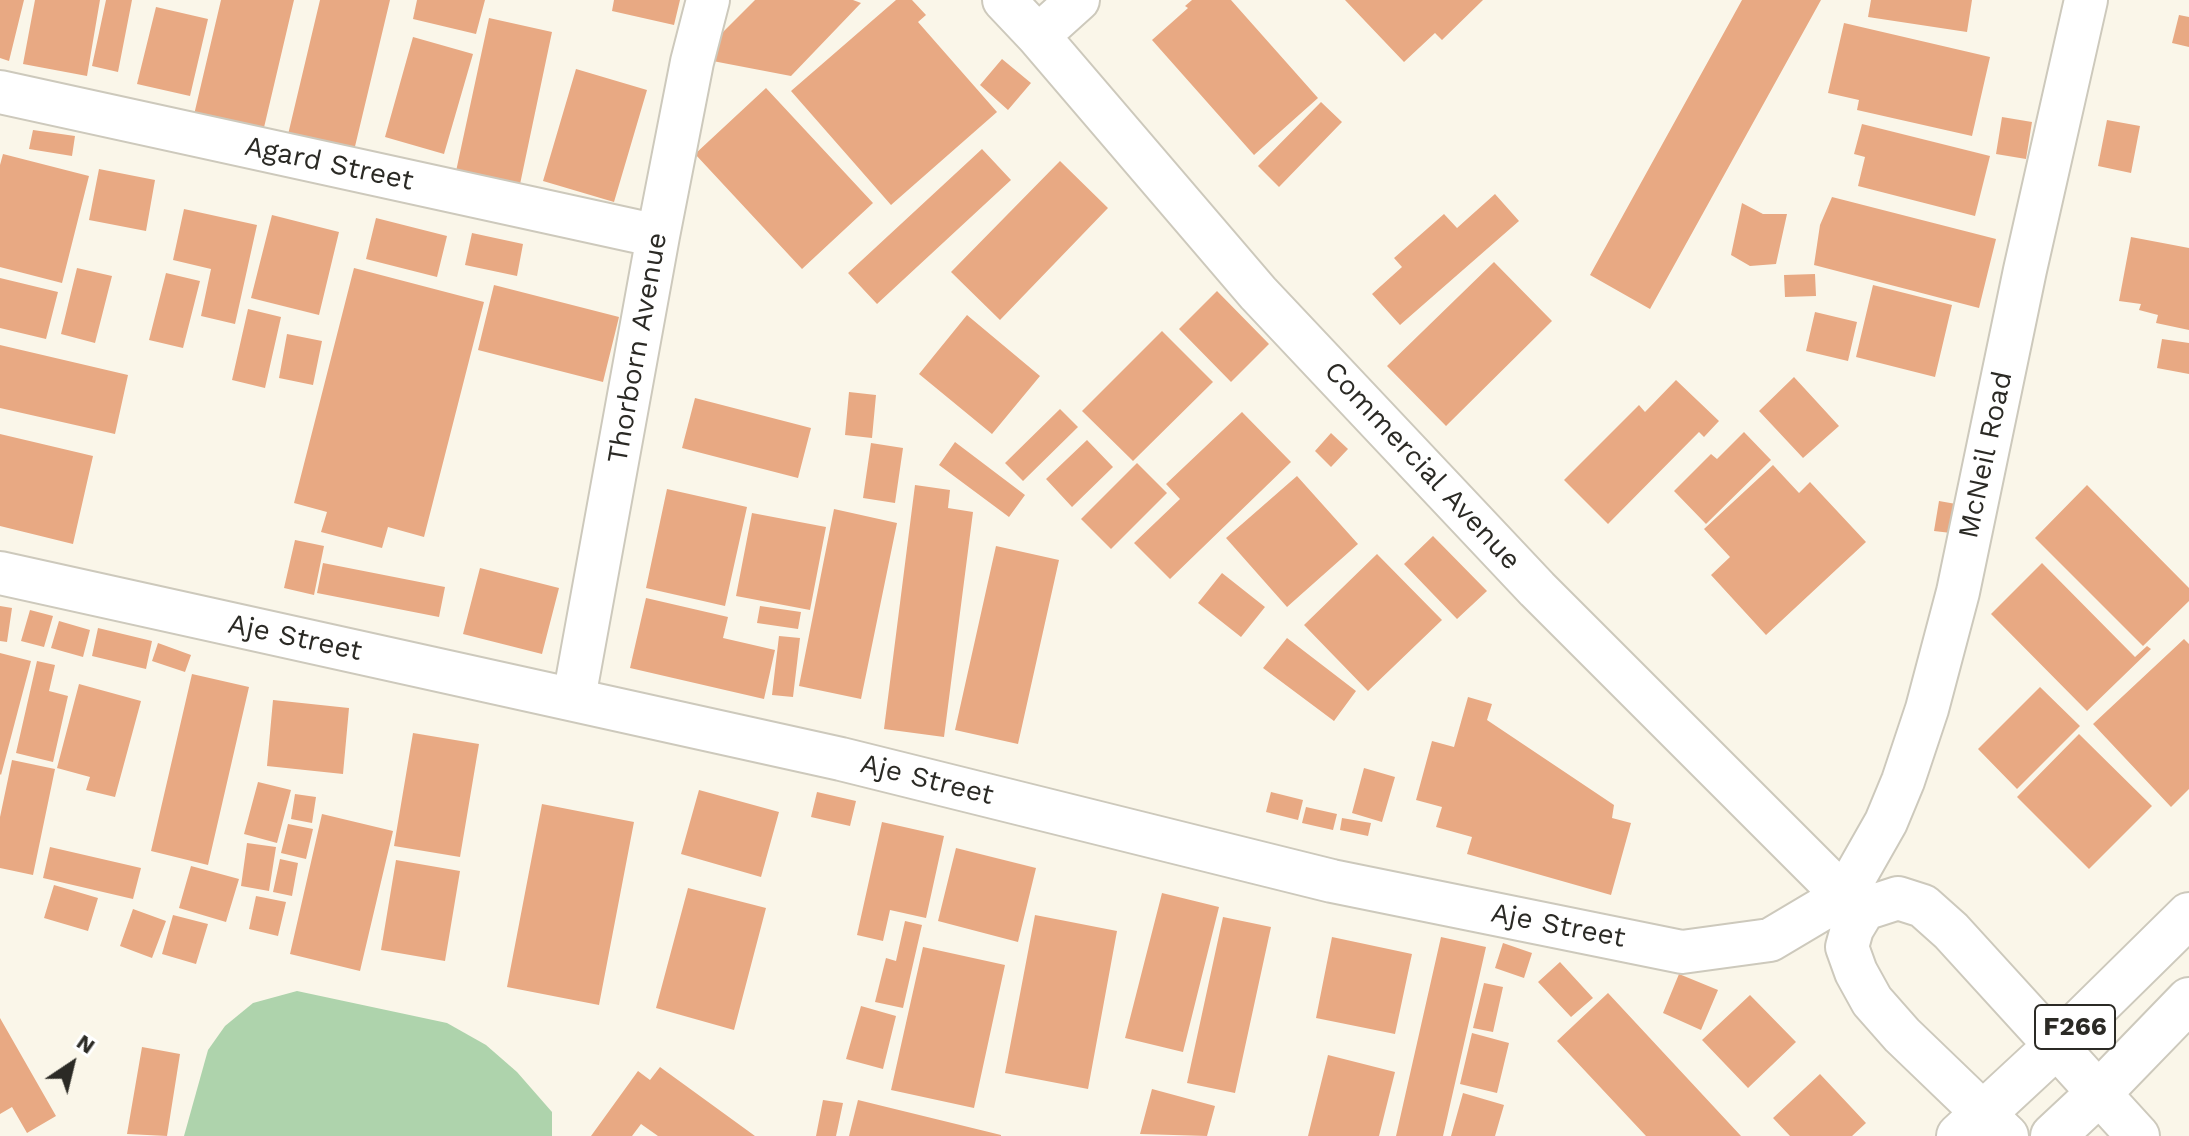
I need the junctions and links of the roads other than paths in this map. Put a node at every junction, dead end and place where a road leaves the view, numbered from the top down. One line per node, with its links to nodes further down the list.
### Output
1 (708, 0): 7 (street, Thorborn Avenue)
2 (1004, 0): 5 (street, Commercial Avenue)
3 (1078, 0): 5 (street)
4 (2086, 0): 10 (street, McNeil Road)
5 (1038, 36): 10 (street, Commercial Avenue)
6 (0, 92): 7 (street, Agard Street)
7 (658, 236): 9 (street, Thorborn Avenue)
8 (0, 573): 9 (street, Aje Street)
9 (574, 698): 10 (street, Aje Street)
10 (1854, 902): 13 (street); 15 (street, McNeil Road)
11 (2189, 915): 13 (highway, F266)
12 (2189, 1000): 14 (highway, F266)
13 (2055, 1047): 14 (street); 15 (highway, F266)
14 (2098, 1094): 16 (highway, F266); 17 (street)
15 (1983, 1128)
16 (2053, 1136)
17 (2138, 1136)

